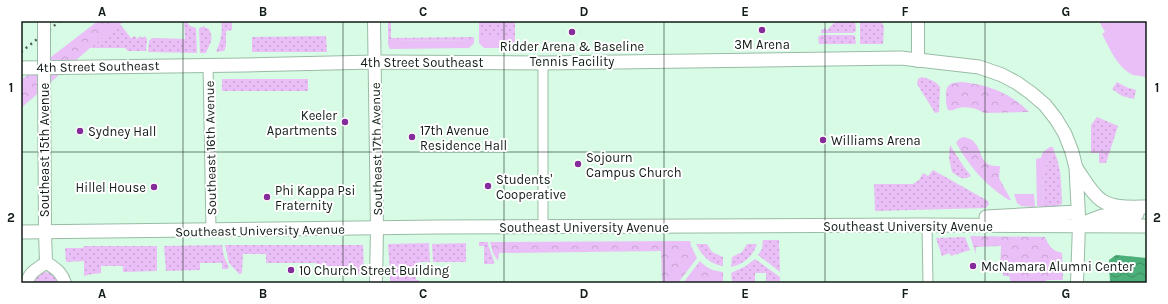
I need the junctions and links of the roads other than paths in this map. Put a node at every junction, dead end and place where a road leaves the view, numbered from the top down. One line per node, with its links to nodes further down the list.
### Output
1 (44, 21): 9 (street, Southeast 15th Avenue, bridge)
2 (374, 21): 5 (street, Southeast 17th Avenue)
3 (918, 21): 4 (street)
4 (918, 61): 6 (main road, 4th Street Southeast); 10 (main road, 4th Street Southeast)
5 (375, 62): 6 (main road, 4th Street Southeast); 7 (main road, 4th Street Southeast); 17 (street, Southeast 17th Avenue)
6 (542, 63): 16 (street)
7 (208, 65): 9 (main road, 4th Street Southeast); 18 (street, Southeast 16th Avenue)
8 (21, 68): 9 (main road, 4th Street Southeast)
9 (44, 68): 20 (street, Southeast 15th Avenue)
10 (1076, 168): 11 (main road); 13 (main road)
11 (1147, 207)
12 (1147, 212): 13 (main road)
13 (1078, 219): 14 (main road, Southeast University Avenue); 15 (main road, Southeast University Avenue); 26 (street)
14 (927, 226): 16 (main road, Southeast University Avenue); 25 (street)
15 (1147, 226)
16 (543, 227): 17 (main road, Southeast University Avenue)
17 (377, 229): 18 (main road, Southeast University Avenue); 24 (street, Southeast 17th Avenue)
18 (211, 230): 20 (main road, Southeast University Avenue)
19 (21, 232): 20 (main road, Southeast University Avenue)
20 (45, 232): 21 (street, Southeast 15th Avenue)
21 (46, 262): 22 (street); 23 (street)
22 (27, 283)
23 (65, 283)
24 (376, 283)
25 (928, 283)
26 (1077, 283)

